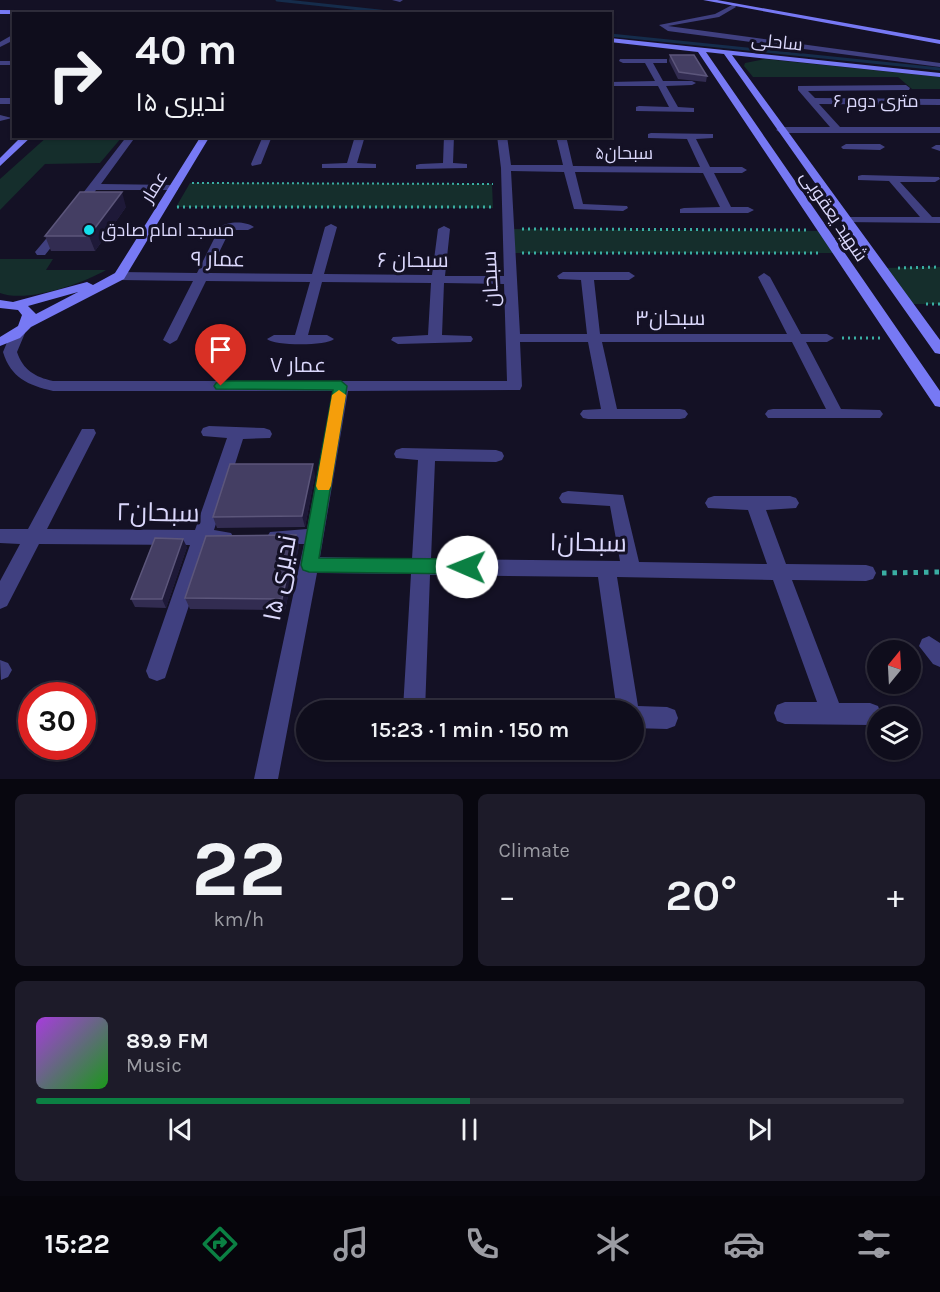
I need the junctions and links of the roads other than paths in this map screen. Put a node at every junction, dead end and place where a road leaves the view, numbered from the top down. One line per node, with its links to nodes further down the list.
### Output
1 (395, 0): 2 (street)
2 (400, 0)
3 (706, 0): 4 (street)
4 (736, 3): 8 (street); 10 (street); 14 (street)
5 (0, 8): 6 (street)
6 (234, 12)
7 (666, 16): 8 (street)
8 (687, 20): 9 (street)
9 (693, 33): 11 (street); 16 (street)
10 (940, 35)
11 (714, 36): 17 (street); 21 (street)
12 (9, 38): 15 (street)
13 (612, 40): 16 (street, ساحلی)
14 (940, 42)
15 (0, 45)
16 (698, 45): 17 (street, ساحلی); 102 (street, شهید یعقوبی)
17 (723, 48): 22 (street, ساحلی); 32 (street, شهید یعقوبی)
18 (623, 61): 19 (street)
19 (648, 61): 20 (street); 23 (street)
20 (664, 61)
21 (940, 65)
22 (940, 75)
23 (661, 83): 24 (street); 25 (street); 30 (street)
24 (692, 83)
25 (612, 84)
26 (906, 88): 27 (street)
27 (812, 101): 28 (street, ۶ متری دوم); 33 (street)
28 (940, 102)
29 (639, 109): 30 (street)
30 (675, 109): 31 (street)
31 (691, 110)
32 (781, 130): 33 (street); 70 (street, شهید یعقوبی)
33 (842, 130): 34 (street); 47 (street)
34 (940, 130)
35 (651, 136): 36 (street)
36 (690, 136): 37 (street); 59 (street)
37 (710, 136)
38 (26, 138): 49 (street)
39 (130, 138): 65 (street)
40 (205, 138): 64 (street, عمار)
41 (267, 138): 50 (street)
42 (359, 138): 52 (street)
43 (449, 138): 54 (street)
44 (502, 138): 57 (street, سبحان)
45 (561, 138): 58 (street)
46 (846, 147): 47 (street)
47 (861, 147): 48 (street)
48 (880, 147)
49 (0, 164)
50 (256, 164)
51 (326, 166): 52 (street)
52 (351, 166): 53 (street)
53 (372, 166)
54 (448, 166): 55 (street); 56 (street)
55 (463, 166)
56 (420, 167)
57 (506, 168): 58 (street, سبحان۵); 84 (street, سبحان)
58 (568, 169): 59 (street, سبحان۵); 66 (street)
59 (706, 170): 60 (street, سبحان۵); 67 (street)
60 (742, 170)
61 (862, 178): 62 (street)
62 (892, 179): 63 (street); 71 (street)
63 (935, 179)
64 (176, 185): 65 (street); 81 (street, عمار)
65 (93, 187): 75 (street)
66 (624, 208)
67 (728, 210): 68 (street); 69 (street)
68 (748, 210)
69 (684, 211)
70 (846, 220): 71 (street); 99 (street, شهید یعقوبی)
71 (935, 220)
72 (248, 227): 80 (street)
73 (331, 227): 82 (street)
74 (444, 228): 83 (street)
75 (41, 252)
76 (562, 276): 78 (street)
77 (628, 276): 78 (street)
78 (587, 277): 93 (street)
79 (764, 277): 94 (street)
80 (201, 278): 81 (street, عمار ۹); 82 (street, عمار ۹); 95 (street)
81 (114, 279): 85 (street); 86 (street)
82 (315, 279): 83 (street, سبحان ۶); 96 (street)
83 (438, 279): 84 (street, سبحان ۶); 91 (street)
84 (509, 280): 87 (street, سبحان)
85 (6, 304): 86 (street)
86 (22, 328): 98 (street); 100 (street, عمار ۷)
87 (514, 338): 93 (street, سبحان۳); 101 (street, سبحان)
88 (827, 338): 94 (street, سبحان۳)
89 (274, 339): 96 (street)
90 (327, 339): 96 (street)
91 (435, 339): 92 (street); 97 (street)
92 (466, 339)
93 (594, 339): 94 (street, سبحان۳); 103 (street)
94 (798, 339): 104 (street)
95 (170, 340)
96 (300, 340)
97 (398, 340)
98 (0, 342)
99 (940, 350)
100 (341, 386): 101 (street, عمار ۷); 122 (street, ندیری ۱۵)
101 (515, 386)
102 (940, 402)
103 (610, 413): 105 (street); 106 (street)
104 (836, 413): 107 (street); 108 (street)
105 (588, 414)
106 (680, 414)
107 (773, 414)
108 (875, 414)
109 (209, 432): 111 (street)
110 (88, 433): 121 (street)
111 (237, 434): 112 (street); 123 (street)
112 (264, 434)
113 (402, 454): 114 (street)
114 (427, 456): 115 (street); 125 (street)
115 (496, 456)
116 (568, 498): 127 (street)
117 (714, 503): 119 (street)
118 (790, 503): 119 (street)
119 (755, 504): 128 (street)
120 (0, 536): 121 (street, سبحان۲)
121 (33, 536): 123 (street, سبحان۲); 130 (street)
122 (315, 536): 123 (street, سبحان۲); 124 (street, ندیری ۱۵)
123 (200, 538): 131 (street)
124 (309, 565): 125 (street, سبحان۱); 139 (street, ندیری ۱۵)
125 (421, 566): 126 (street, سبحان۱); 132 (street)
126 (606, 569): 127 (street, سبحان۱); 133 (street)
127 (631, 569): 128 (street, سبحان۱)
128 (780, 572): 129 (street, سبحان۱); 134 (street)
129 (866, 573)
130 (0, 600)
131 (157, 671)
132 (415, 700)
133 (626, 700)
134 (831, 712): 135 (street); 136 (street)
135 (785, 713)
136 (867, 714)
137 (644, 717): 138 (street)
138 (668, 718)
139 (266, 779)

